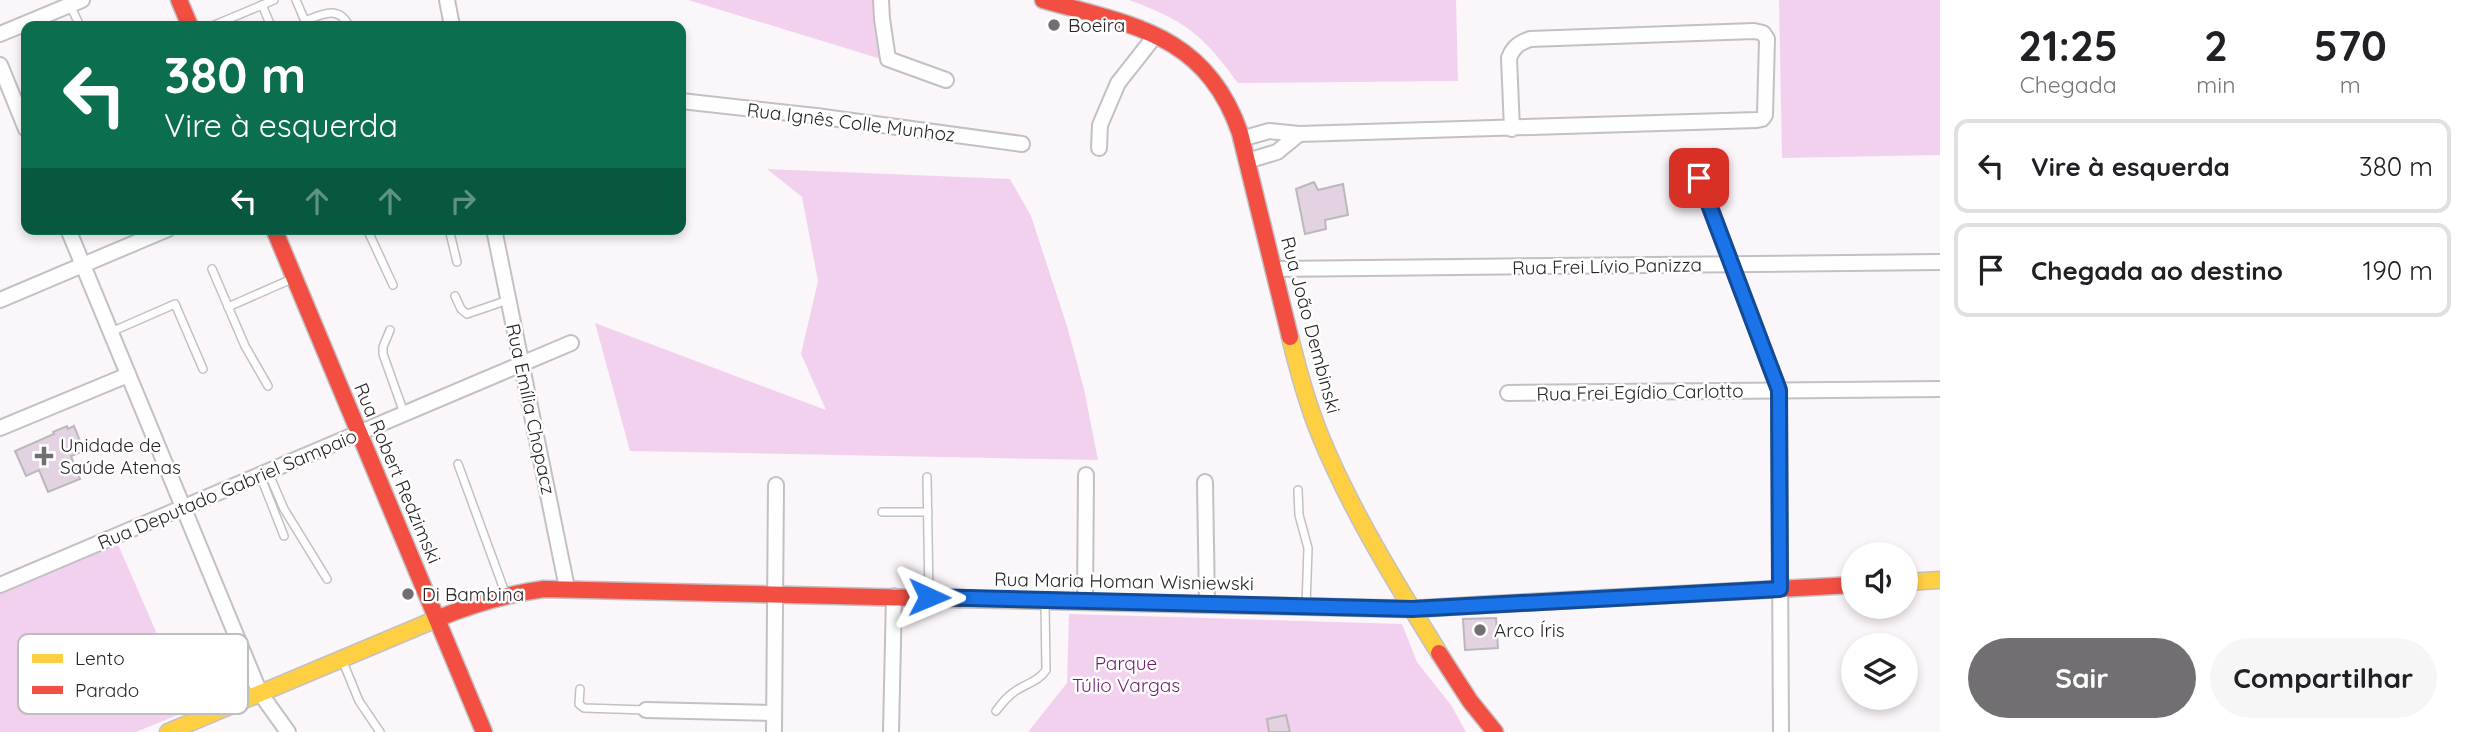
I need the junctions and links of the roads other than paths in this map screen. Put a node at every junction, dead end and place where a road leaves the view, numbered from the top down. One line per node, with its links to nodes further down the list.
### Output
1 (179, 0): 11 (street)
2 (274, 0): 8 (lane)
3 (296, 0): 14 (lane)
4 (447, 0): 17 (street)
5 (881, 0): 22 (street)
6 (1043, 0): 20 (street, Rua João Dembinski)
7 (76, 3): 9 (street); 10 (lane)
8 (262, 5): 12 (lane); 13 (lane)
9 (32, 21)
10 (79, 21)
11 (188, 21)
12 (224, 21)
13 (269, 21)
14 (305, 21)
15 (312, 21): 16 (lane)
16 (346, 21)
17 (451, 21)
18 (21, 25): 19 (street)
19 (0, 34)
20 (1156, 36): 27 (street, Rua João Dembinski); 29 (street)
21 (0, 65): 24 (street)
22 (946, 80)
23 (686, 102): 28 (street, Rua Ignês Colle Munhoz)
24 (21, 117)
25 (1512, 129): 25 (street); 26 (street)
26 (1298, 134): 27 (street); 30 (street)
27 (1241, 139): 30 (street, Rua João Dembinski)
28 (1022, 144)
29 (1100, 148)
30 (1247, 161): 43 (street, Rua João Dembinski)
31 (1699, 178): 40 (street)
32 (70, 235): 41 (street)
33 (154, 235): 41 (street)
34 (276, 235): 44 (street, Rua Robert Redzimski)
35 (370, 235): 45 (lane)
36 (450, 235): 38 (lane)
37 (495, 235): 48 (street, Rua Emília Chopacz)
38 (457, 262)
39 (1940, 262): 40 (street, Rua Frei Lívio Panizza)
40 (1731, 264): 43 (street, Rua Frei Lívio Panizza); 58 (street)
41 (83, 265): 47 (street); 51 (street)
42 (212, 269): 49 (lane)
43 (1274, 269): 89 (street, Rua João Dembinski)
44 (294, 278): 49 (lane); 62 (street, Rua Robert Redzimski)
45 (393, 285)
46 (455, 296): 48 (lane)
47 (0, 300)
48 (508, 300): 53 (street, Rua Emília Chopacz)
49 (228, 307): 56 (lane)
50 (390, 330): 60 (lane)
51 (110, 332): 54 (lane); 55 (street)
52 (571, 343): 53 (street, Rua Deputado Gabriel Sampaio)
53 (522, 364): 60 (street, Rua Deputado Gabriel Sampaio); 79 (street, Rua Emília Chopacz)
54 (203, 369)
55 (128, 375): 61 (street); 70 (street)
56 (268, 386)
57 (1940, 389): 58 (street, Rua Frei Egídio Carlotto)
58 (1779, 390): 59 (street, Rua Frei Egídio Carlotto); 80 (street)
59 (1508, 393)
60 (404, 414): 62 (street, Rua Deputado Gabriel Sampaio)
61 (0, 428)
62 (359, 433): 64 (street, Rua Deputado Gabriel Sampaio); 90 (street, Rua Robert Redzimski)
63 (458, 464): 82 (lane)
64 (264, 473): 70 (street, Rua Deputado Gabriel Sampaio); 73 (lane); 74 (lane)
65 (1086, 475): 86 (street)
66 (927, 477): 72 (lane)
67 (1205, 482): 87 (street)
68 (776, 485): 81 (street)
69 (1298, 490): 88 (lane)
70 (183, 508): 77 (street, Rua Deputado Gabriel Sampaio); 91 (street)
71 (882, 512): 72 (lane)
72 (928, 512): 84 (lane)
73 (284, 536)
74 (327, 579)
75 (1940, 580): 76 (street)
76 (1918, 581)
77 (0, 585)
78 (1841, 586): 80 (street, Rua Maria Homan Wisniewski)
79 (567, 588): 81 (street, Rua Maria Homan Wisniewski); 82 (street, Rua Maria Homan Wisniewski)
80 (1780, 589): 89 (street, Rua Maria Homan Wisniewski); 108 (street)
81 (775, 593): 83 (street, Rua Maria Homan Wisniewski); 99 (street)
82 (507, 595): 90 (street, Rua Maria Homan Wisniewski)
83 (894, 596): 84 (street, Rua Maria Homan Wisniewski); 106 (street)
84 (929, 597): 85 (street, Rua Maria Homan Wisniewski)
85 (1045, 600): 86 (street, Rua Maria Homan Wisniewski); 98 (lane)
86 (1085, 601): 87 (street, Rua Maria Homan Wisniewski)
87 (1207, 604): 88 (street, Rua Maria Homan Wisniewski)
88 (1306, 606): 89 (street, Rua Maria Homan Wisniewski)
89 (1412, 609): 107 (street, Rua João Dembinski)
90 (436, 619): 92 (street, Rua Maria Homan Wisniewski); 104 (street, Rua Robert Redzimski)
91 (235, 634)
92 (342, 659): 95 (street, Rua Maria Homan Wisniewski); 103 (lane)
93 (248, 664): 95 (street)
94 (580, 689): 97 (lane)
95 (260, 693): 96 (street, Rua Maria Homan Wisniewski); 102 (street)
96 (248, 698)
97 (646, 710): 99 (street)
98 (996, 711)
99 (774, 713): 105 (street)
100 (210, 714): 101 (street, Rua Maria Homan Wisniewski)
101 (168, 732)
102 (288, 732)
103 (380, 732)
104 (484, 732)
105 (774, 732)
106 (891, 732)
107 (1495, 732)
108 (1781, 732)

